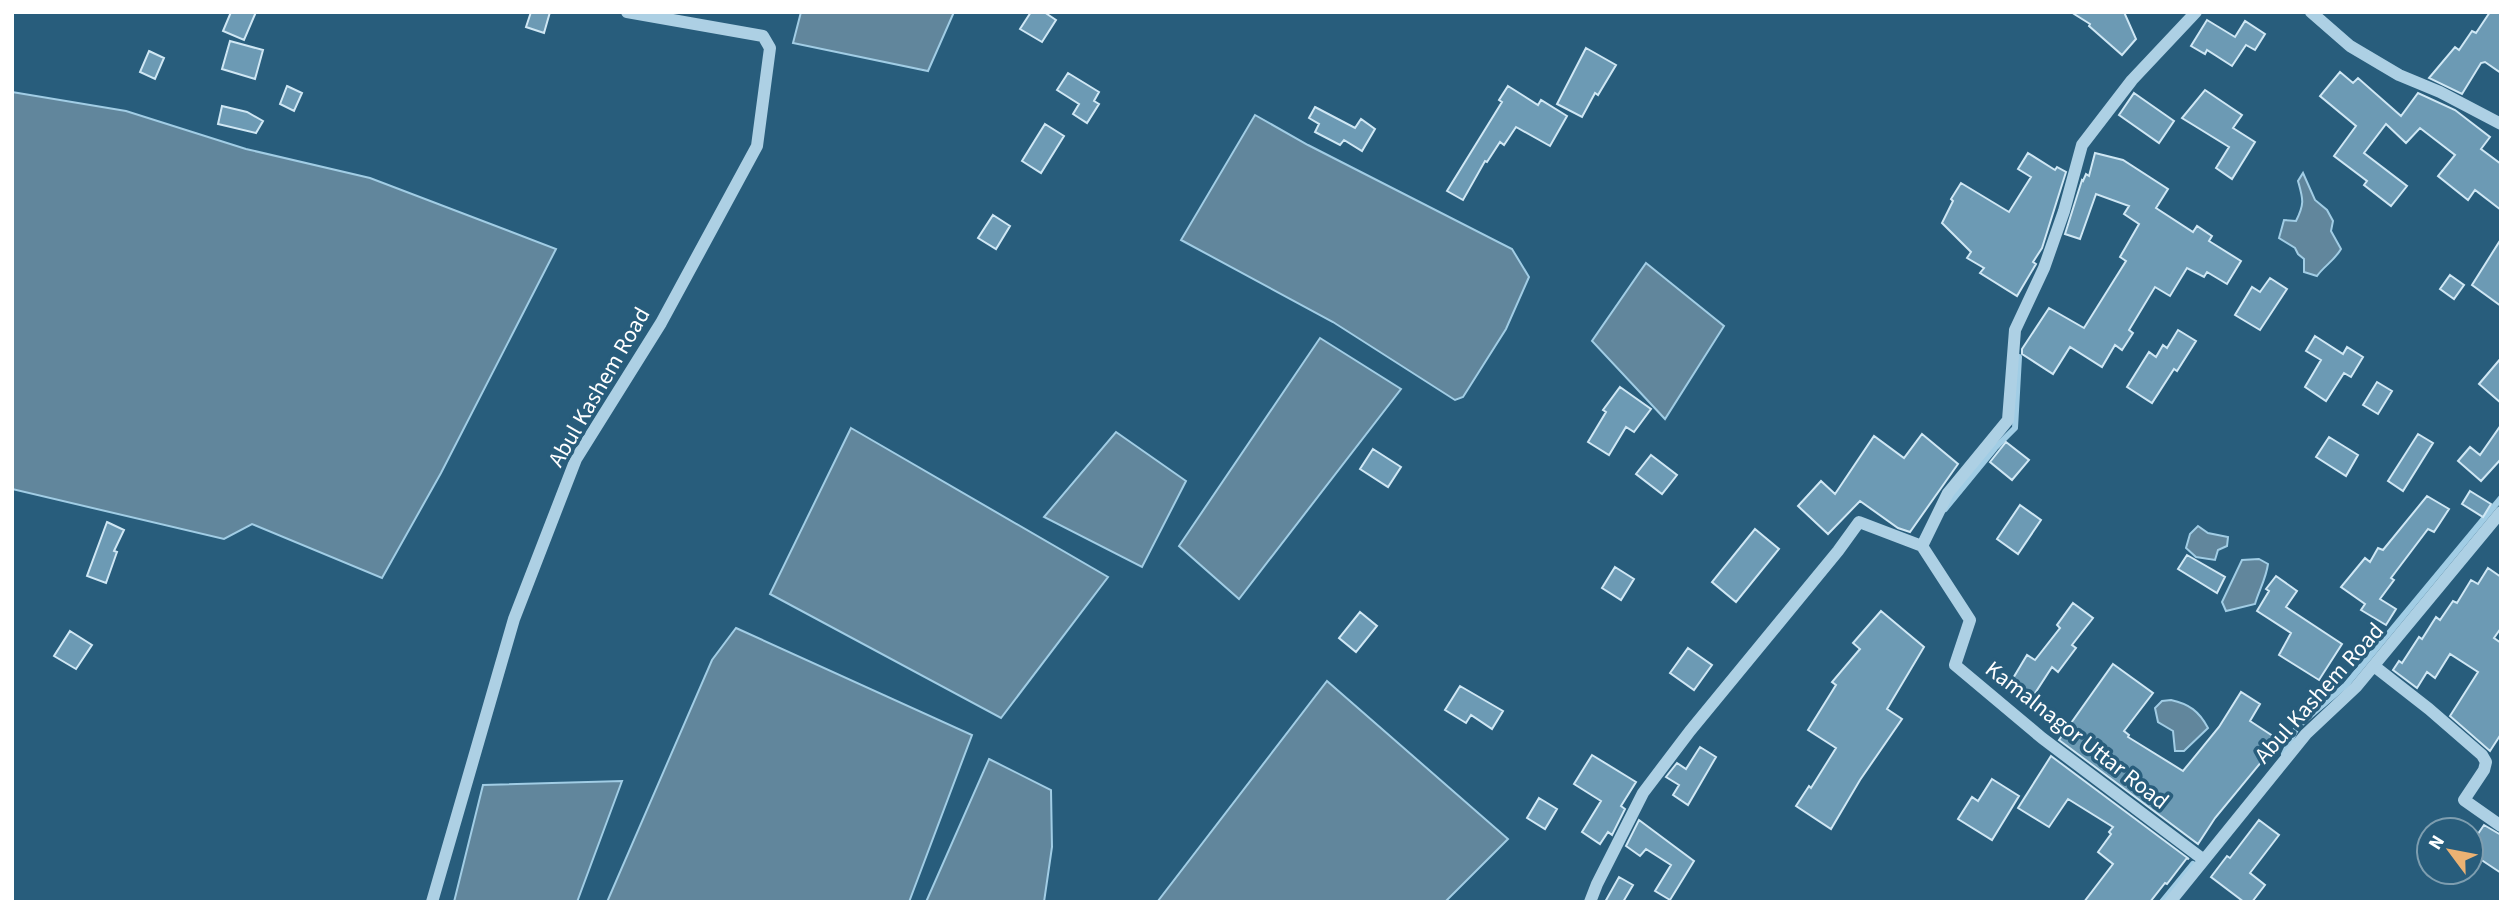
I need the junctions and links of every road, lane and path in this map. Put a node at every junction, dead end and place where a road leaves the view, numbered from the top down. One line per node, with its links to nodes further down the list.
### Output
1 (627, 12): 10 (street, Abul Kashem Road)
2 (2196, 12): 6 (street)
3 (2311, 12): 4 (street)
4 (2501, 124)
5 (2501, 512): 7 (street, Abul Kashem Road)
6 (1923, 547): 9 (street, Kamalnagor Uttar Road); 11 (street)
7 (2374, 666): 8 (street); 9 (street, Abul Kashem Road)
8 (2501, 826)
9 (2204, 860): 12 (street, Abul Kashem Road)
10 (432, 902)
11 (1590, 902)
12 (2170, 902)

